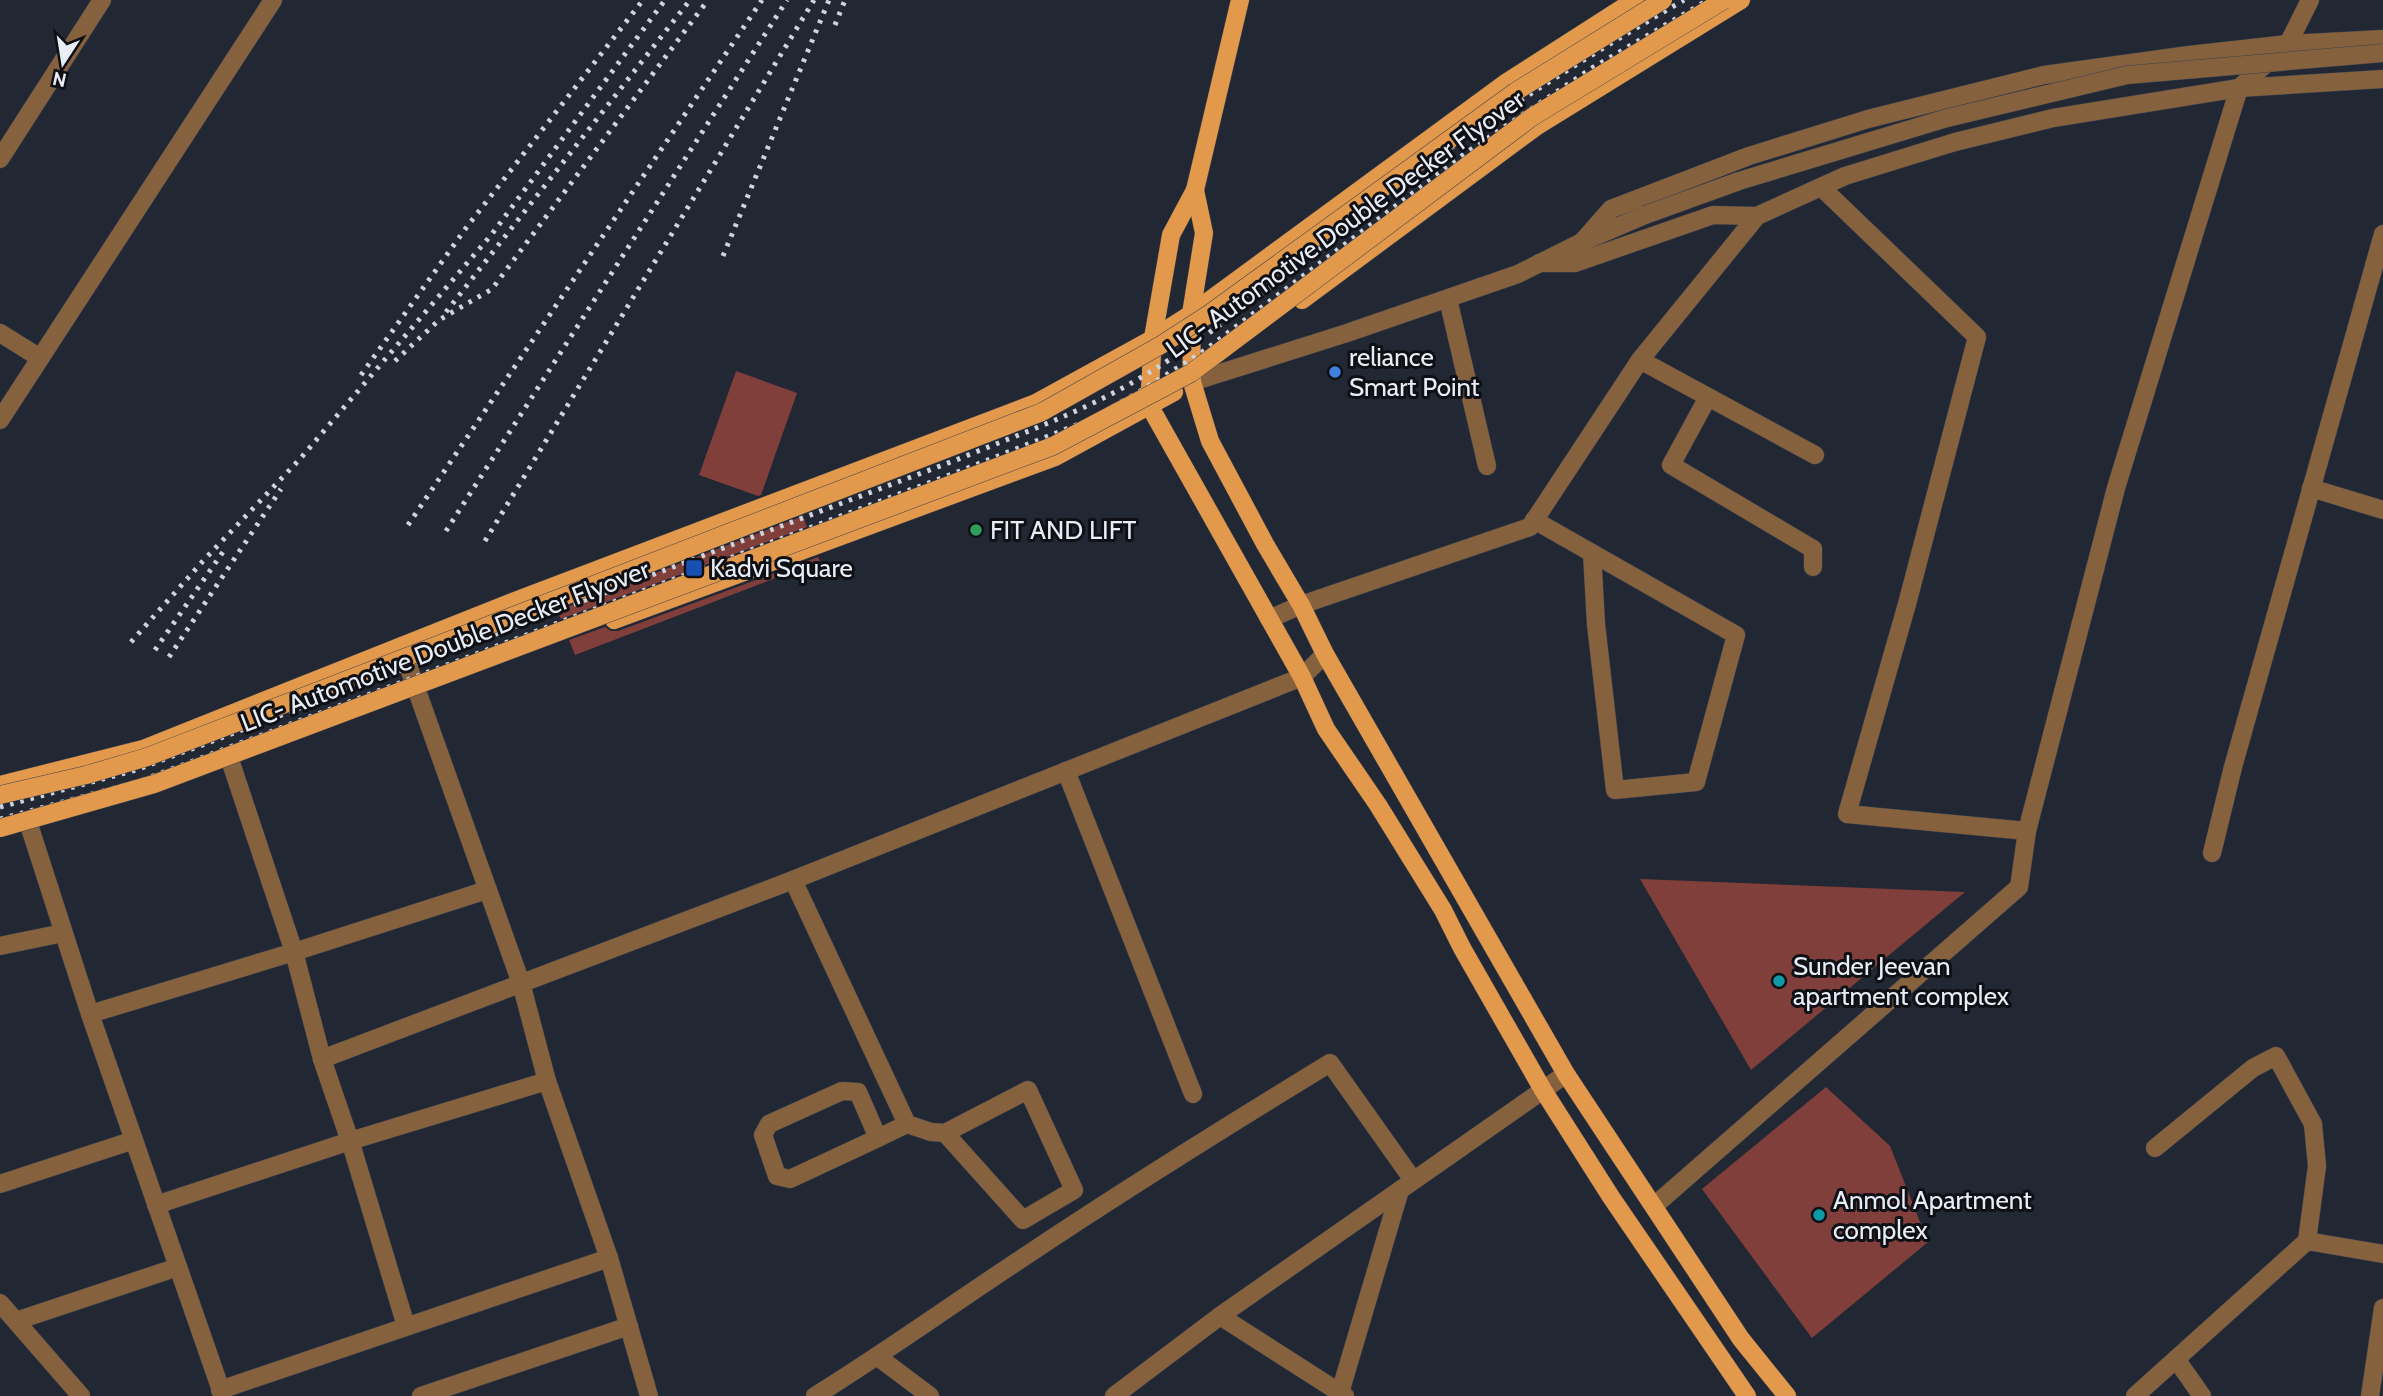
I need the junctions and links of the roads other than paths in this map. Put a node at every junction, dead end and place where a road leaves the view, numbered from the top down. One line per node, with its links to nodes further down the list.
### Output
1 (102, 0): 14 (street)
2 (273, 0): 25 (street)
3 (1240, 0): 16 (main road)
4 (1635, 0): 22 (main road)
5 (1663, 0): 47 (main road, LIC- Automotive Double Decker Flyover, bridge)
6 (1724, 0): 48 (main road, LIC- Automotive Double Decker Flyover, bridge)
7 (1741, 0): 27 (main road)
8 (2309, 0): 10 (street)
9 (2383, 39): 10 (street)
10 (2288, 44): 13 (street); 19 (street)
11 (2383, 53): 19 (street, bridge)
12 (2383, 79): 13 (street)
13 (2239, 88): 15 (street); 50 (street)
14 (0, 159)
15 (1821, 187): 17 (street); 50 (street)
16 (1195, 190): 22 (main road); 24 (main road)
17 (1758, 216): 20 (street); 26 (street)
18 (2383, 234): 33 (street)
19 (1582, 242): 20 (street)
20 (1539, 263): 21 (street)
21 (1448, 299): 27 (street); 32 (street)
22 (1191, 314): 24 (main road); 27 (main road)
23 (0, 333): 25 (street)
24 (1153, 338): 29 (main road); 40 (main road)
25 (40, 358): 30 (street)
26 (1640, 360): 28 (street); 35 (street)
27 (1192, 382): 29 (main road); 38 (main road)
28 (1708, 397): 31 (street); 37 (street)
29 (1149, 405): 39 (main road); 43 (main road)
30 (0, 420)
31 (1815, 455)
32 (1488, 466)
33 (2311, 488): 34 (street); 52 (street)
34 (2383, 510)
35 (1534, 520): 36 (street); 38 (street)
36 (1592, 553): 36 (street)
37 (1813, 567)
38 (1301, 605): 39 (street); 41 (main road)
39 (1269, 619): 42 (main road)
40 (401, 646): 43 (street); 46 (main road)
41 (1325, 654): 42 (street); 61 (main road)
42 (1302, 677): 45 (street); 63 (main road)
43 (419, 693): 44 (main road); 54 (street)
44 (231, 763): 49 (main road); 57 (street)
45 (1066, 771): 53 (street); 64 (street)
46 (0, 785)
47 (0, 795)
48 (0, 828)
49 (30, 828): 51 (main road); 55 (street)
50 (2027, 831): 74 (street)
51 (0, 836)
52 (2212, 853)
53 (793, 880): 58 (street); 65 (street)
54 (487, 890): 57 (street); 58 (street)
55 (63, 933): 56 (street); 59 (street)
56 (0, 946)
57 (294, 952): 59 (street); 60 (street)
58 (521, 983): 60 (street); 62 (street)
59 (90, 1014): 68 (street)
60 (322, 1059): 69 (street)
61 (1566, 1074): 63 (street); 74 (main road)
62 (547, 1081): 69 (street); 77 (street)
63 (1543, 1090): 72 (street); 95 (main road)
64 (1193, 1094)
65 (907, 1124): 66 (street); 67 (street)
66 (945, 1133): 66 (street)
67 (878, 1138): 67 (street)
68 (134, 1140): 71 (street); 73 (street)
69 (349, 1141): 73 (street); 83 (street)
70 (2155, 1148): 75 (street)
71 (0, 1182)
72 (1407, 1185): 81 (street); 85 (street); 88 (street)
73 (156, 1205): 78 (street)
74 (1654, 1206): 96 (main road)
75 (2307, 1241): 76 (street); 86 (street)
76 (2383, 1254)
77 (609, 1258): 83 (street); 84 (street)
78 (178, 1267): 82 (street); 87 (street)
79 (0, 1303): 82 (street)
80 (2383, 1308): 99 (street)
81 (1220, 1316): 88 (street); 94 (street)
82 (16, 1321): 89 (street)
83 (406, 1326): 87 (street)
84 (629, 1326): 90 (street); 91 (street)
85 (878, 1357): 92 (street); 93 (street)
86 (2176, 1359): 97 (street); 98 (street)
87 (221, 1393)
88 (1341, 1395)
89 (80, 1396)
90 (421, 1396)
91 (649, 1396)
92 (815, 1396)
93 (930, 1396)
94 (1114, 1396)
95 (1747, 1396)
96 (1787, 1396)
97 (2135, 1396)
98 (2203, 1396)
99 (2370, 1396)

